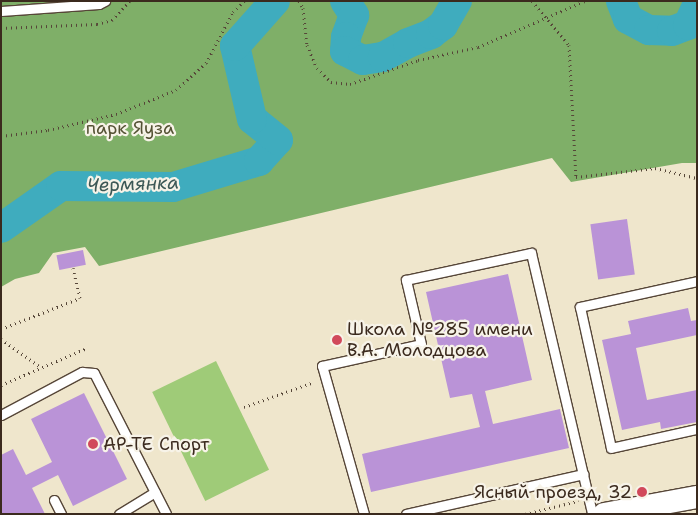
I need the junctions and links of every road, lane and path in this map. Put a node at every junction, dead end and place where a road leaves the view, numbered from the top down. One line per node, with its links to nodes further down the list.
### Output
1 (105, 1): 7 (lane)
2 (130, 1): 9 (path)
3 (244, 1): 10 (path)
4 (299, 1): 8 (path)
5 (532, 1): 8 (path)
6 (585, 1): 8 (path)
7 (1, 11)
8 (545, 18): 11 (path)
9 (1, 28)
10 (1, 136)
11 (697, 178)
12 (73, 268): 14 (path)
13 (697, 281): 22 (lane)
14 (1, 329)
15 (1, 339): 17 (path)
16 (87, 348): 17 (path)
17 (42, 368): 19 (path)
18 (325, 378): 20 (path); 23 (lane); 30 (lane)
19 (1, 384)
20 (244, 407)
21 (1, 415): 24 (lane)
22 (697, 429)
23 (584, 474): 31 (lane); 32 (lane)
24 (155, 492): 28 (lane); 29 (lane)
25 (697, 497): 33 (street)
26 (54, 500): 27 (lane)
27 (61, 514)
28 (119, 514)
29 (166, 514)
30 (364, 514)
31 (406, 514)
32 (592, 514)
33 (604, 514)

